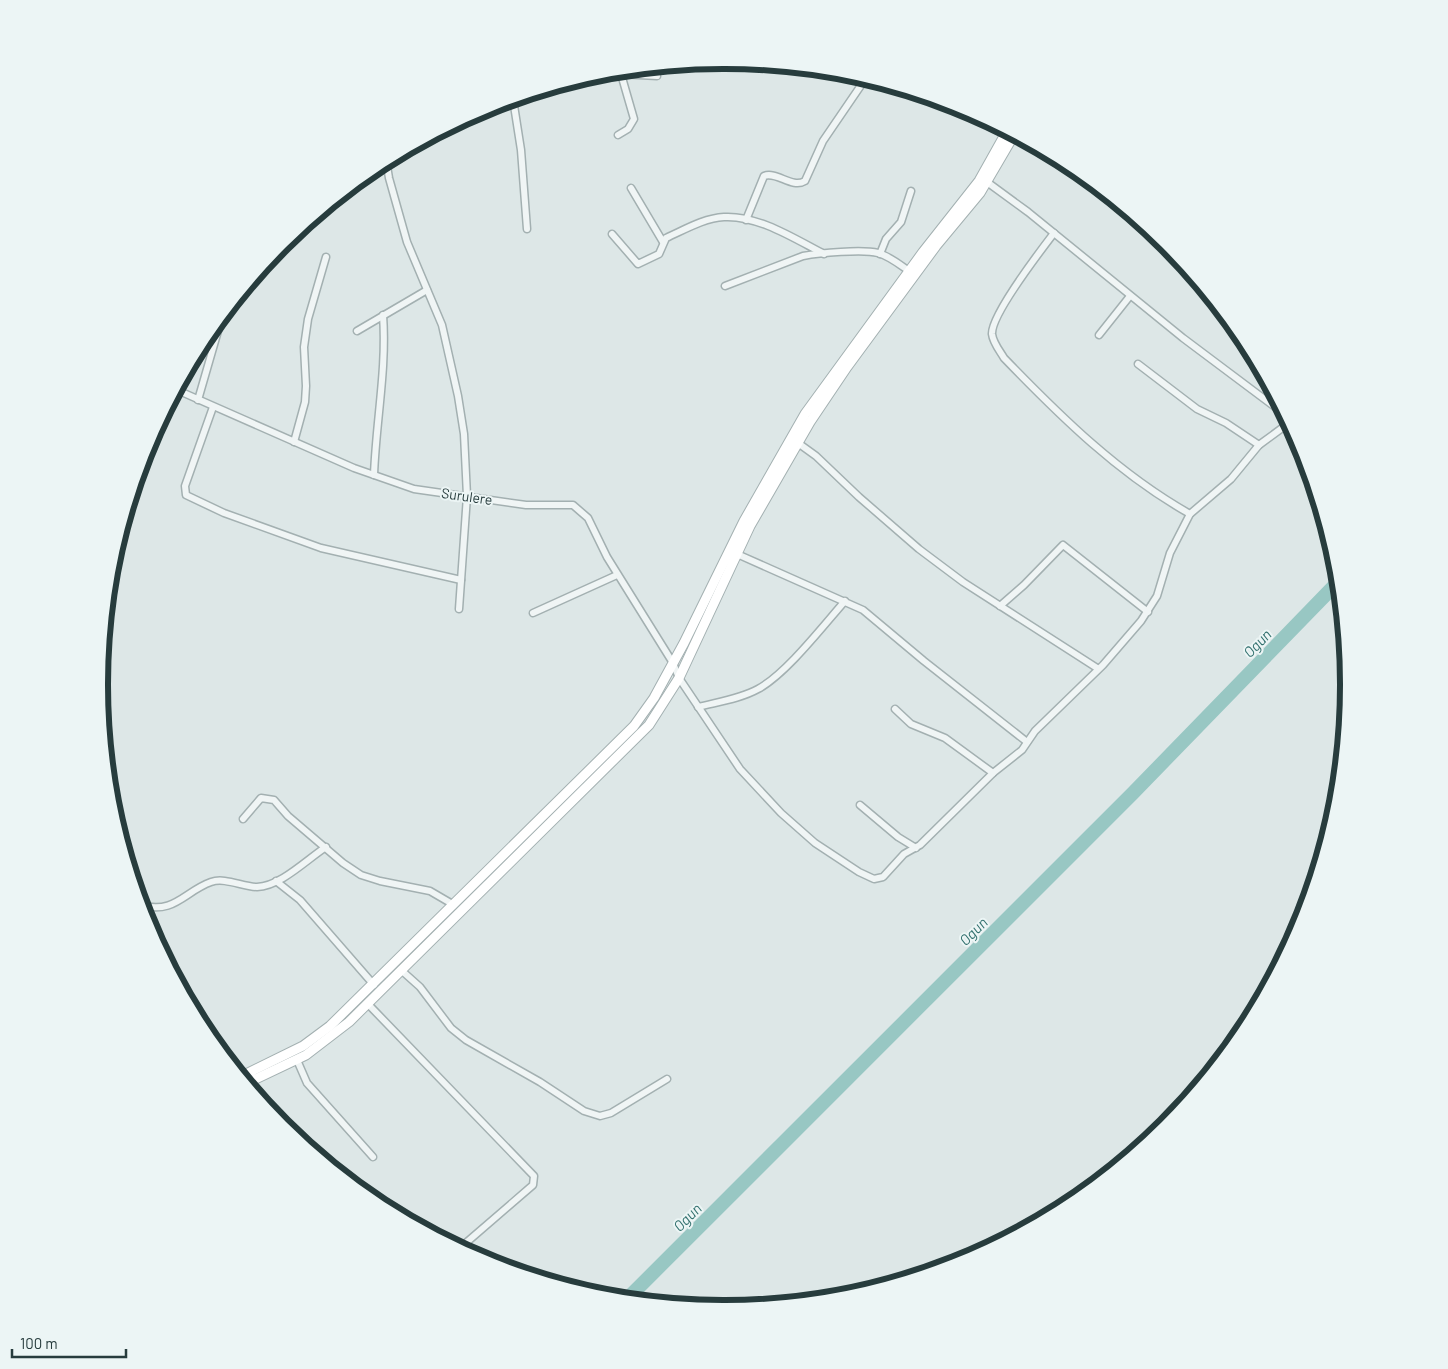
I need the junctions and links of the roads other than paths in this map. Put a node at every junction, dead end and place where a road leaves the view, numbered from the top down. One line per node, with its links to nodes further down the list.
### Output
1 (642, 74): 2 (street)
2 (657, 76)
3 (621, 78): 6 (street)
4 (861, 85): 13 (street)
5 (514, 106): 14 (street)
6 (618, 135)
7 (1004, 136): 21 (main road)
8 (1011, 140): 10 (main road)
9 (388, 169): 23 (street)
10 (987, 182): 15 (street); 36 (main road)
11 (631, 188): 17 (street)
12 (911, 191): 19 (street)
13 (746, 220): 17 (street); 18 (street)
14 (527, 229)
15 (1054, 232): 24 (street); 40 (street)
16 (612, 234): 17 (street)
17 (663, 242)
18 (824, 254): 19 (street); 22 (street)
19 (880, 254): 21 (street)
20 (326, 257): 35 (street)
21 (908, 271): 49 (main road)
22 (725, 286)
23 (427, 290): 25 (street); 39 (street)
24 (1130, 296): 27 (street); 32 (street)
25 (383, 315): 26 (street); 38 (street)
26 (357, 330)
27 (1099, 335)
28 (217, 336): 31 (street)
29 (1138, 364): 37 (street)
30 (183, 393): 31 (street, Surulere)
31 (198, 400): 33 (street, Surulere)
32 (1272, 405)
33 (213, 407): 35 (street, Surulere); 43 (street)
34 (1283, 428): 37 (street)
35 (294, 442): 38 (street, Surulere)
36 (798, 443): 41 (main road); 45 (street)
37 (1259, 446): 40 (street)
38 (374, 475): 39 (street, Surulere)
39 (467, 496): 42 (street, Surulere); 43 (street)
40 (1190, 514): 47 (street, Surulere)
41 (737, 554): 44 (street); 51 (main road)
42 (617, 575): 48 (street); 49 (street, Surulere)
43 (461, 580): 46 (street)
44 (845, 601): 52 (street); 54 (street)
45 (1000, 606): 47 (street); 50 (street)
46 (459, 608)
47 (1148, 612): 50 (street, Surulere)
48 (533, 613)
49 (673, 663): 51 (street, Surulere); 61 (main road)
50 (1097, 668): 54 (street, Surulere)
51 (679, 678): 52 (street, Surulere); 63 (main road)
52 (698, 706): 59 (street, Surulere)
53 (895, 709): 55 (street)
54 (1027, 742): 55 (street, Surulere)
55 (993, 773): 59 (street, Surulere)
56 (860, 805): 59 (street)
57 (243, 819): 58 (street)
58 (326, 847): 60 (street); 61 (street)
59 (916, 848)
60 (276, 881): 62 (street); 64 (street)
61 (454, 905): 64 (main road)
62 (150, 908)
63 (401, 970): 65 (main road); 68 (street)
64 (374, 985): 67 (main road)
65 (367, 1003): 66 (main road); 71 (street)
66 (297, 1060): 69 (main road); 70 (street)
67 (247, 1073)
68 (667, 1079)
69 (253, 1080)
70 (373, 1157)
71 (466, 1243)

